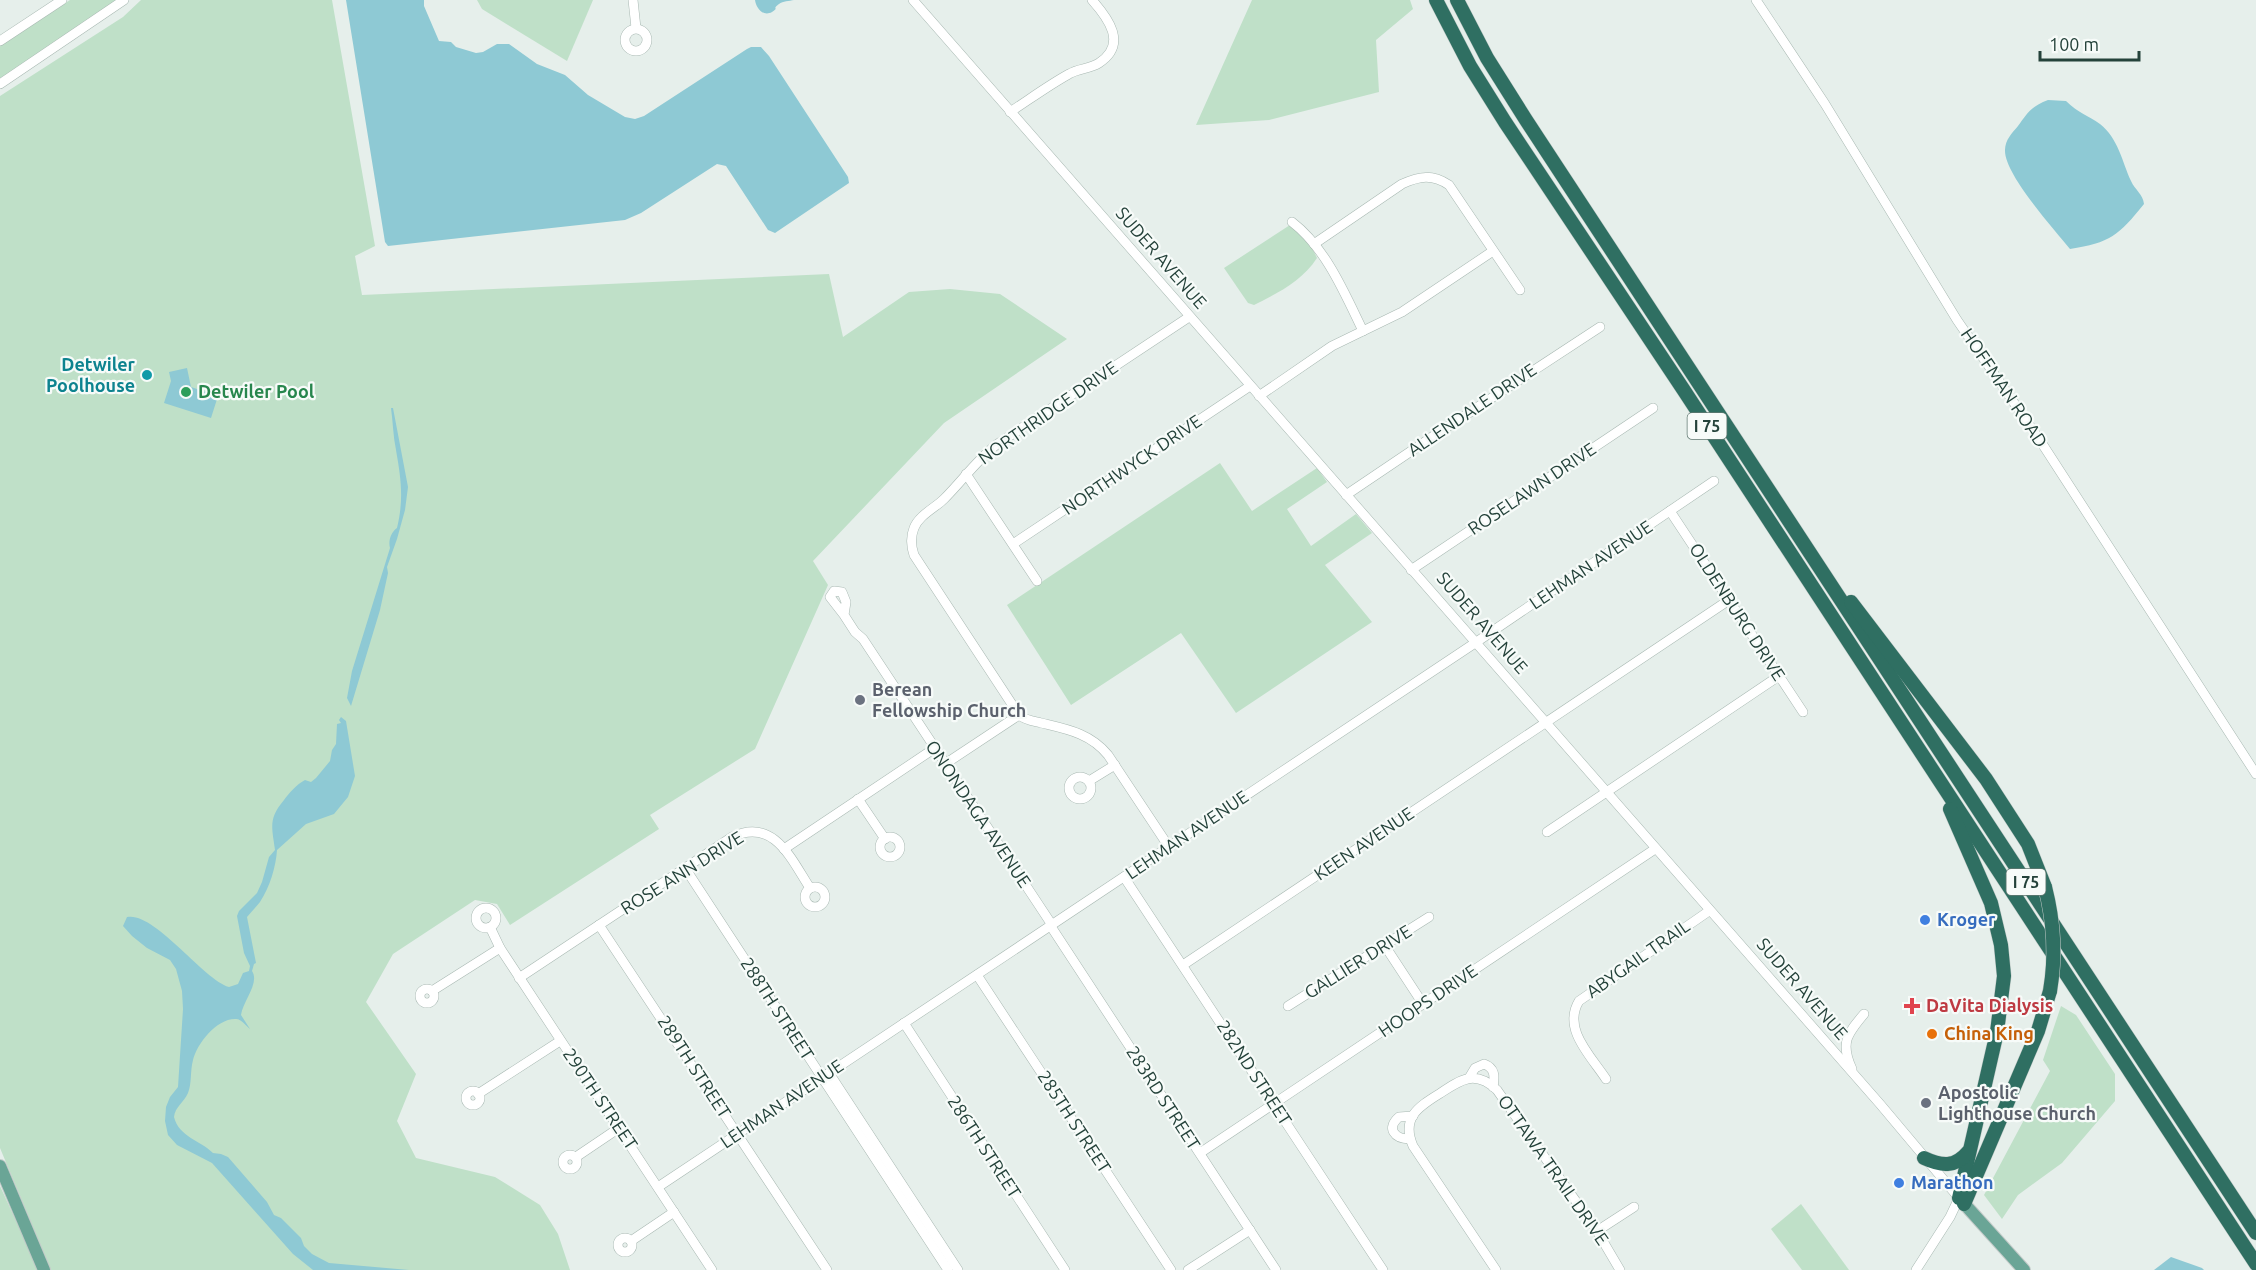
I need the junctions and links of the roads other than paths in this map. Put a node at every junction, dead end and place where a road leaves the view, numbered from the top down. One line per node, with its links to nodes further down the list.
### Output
1 (62, 0): 10 (street)
2 (124, 0): 11 (street)
3 (633, 0): 9 (street)
4 (913, 0): 12 (street, SUDER AVENUE)
5 (1092, 0): 12 (street)
6 (1436, 0): 42 (highway, I 75)
7 (1457, 0): 27 (highway, I 75)
8 (1756, 0): 41 (street, HOFFMAN ROAD)
9 (636, 28)
10 (0, 41)
11 (0, 84)
12 (1010, 112): 17 (street, SUDER AVENUE)
13 (1292, 222): 14 (street)
14 (1314, 244): 15 (street); 19 (street)
15 (1493, 251): 16 (street); 19 (street)
16 (1520, 290)
17 (1189, 317): 20 (street, SUDER AVENUE); 23 (street, NORTHRIDGE DRIVE)
18 (1600, 327): 25 (street, ALLENDALE DRIVE)
19 (1363, 331): 21 (street)
20 (1250, 386): 21 (street, SUDER AVENUE); 28 (street, NORTHWYCK DRIVE)
21 (1259, 396): 25 (street, SUDER AVENUE)
22 (1653, 408): 29 (street, ROSELAWN DRIVE)
23 (966, 474): 28 (street); 36 (street, NORTHRIDGE DRIVE)
24 (1714, 481): 26 (street, LEHMAN AVENUE)
25 (1346, 495): 29 (street, SUDER AVENUE)
26 (1670, 511): 31 (street, OLDENBURG DRIVE); 33 (street, LEHMAN AVENUE)
27 (1796, 532): 87 (highway, bridge); 92 (highway, I 75)
28 (1013, 544): 30 (street)
29 (1411, 570): 33 (street, SUDER AVENUE)
30 (1037, 581)
31 (1729, 600): 34 (street, OLDENBURG DRIVE); 37 (street, KEEN AVENUE)
32 (844, 615): 38 (street, ONONDAGA AVENUE)
33 (1475, 643): 37 (street, SUDER AVENUE); 48 (street, LEHMAN AVENUE)
34 (1779, 676): 35 (street, OLDENBURG DRIVE); 44 (street)
35 (1803, 712)
36 (1019, 715): 39 (street); 40 (street)
37 (1545, 723): 44 (street, SUDER AVENUE); 61 (street, KEEN AVENUE)
38 (935, 748): 39 (street, ONONDAGA AVENUE); 45 (street)
39 (945, 764): 56 (street, ONONDAGA AVENUE)
40 (1114, 765): 43 (street); 48 (street)
41 (2256, 774)
42 (1936, 776): 81 (highway); 94 (highway, I 75)
43 (1089, 782)
44 (1606, 793): 46 (street); 50 (street, SUDER AVENUE)
45 (858, 799): 47 (street); 49 (street)
46 (1547, 832)
47 (885, 839)
48 (1169, 847): 52 (street, LEHMAN AVENUE)
49 (784, 849): 51 (street, ROSE ANN DRIVE); 53 (street)
50 (1655, 849): 54 (street, SUDER AVENUE); 65 (street, HOOPS DRIVE)
51 (685, 868): 57 (street, ROSE ANN DRIVE); 70 (street, 288TH STREET)
52 (1124, 877): 56 (street, LEHMAN AVENUE); 61 (street, 282ND STREET)
53 (810, 888)
54 (1709, 910): 72 (street, ABYGAIL TRAIL); 73 (street, SUDER AVENUE)
55 (1429, 917): 59 (street, GALLIER DRIVE)
56 (1051, 925): 62 (street, LEHMAN AVENUE); 82 (street, 283RD STREET)
57 (599, 926): 63 (street, ROSE ANN DRIVE); 79 (street, 289TH STREET)
58 (490, 927): 60 (street, 290TH STREET)
59 (1385, 946): 65 (street); 66 (street, GALLIER DRIVE)
60 (500, 948): 63 (street, 290TH STREET); 64 (street)
61 (1183, 965): 76 (street, 282ND STREET)
62 (977, 975): 68 (street, LEHMAN AVENUE); 101 (street, 285TH STREET)
63 (519, 978): 69 (street, 290TH STREET)
64 (432, 992)
65 (1423, 1004): 76 (street, HOOPS DRIVE)
66 (1288, 1006)
67 (1864, 1014): 73 (street)
68 (904, 1023): 70 (street, LEHMAN AVENUE); 100 (street, 286TH STREET)
69 (560, 1041): 75 (street); 78 (street, 290TH STREET)
70 (825, 1076): 79 (street, LEHMAN AVENUE); 98 (street, 288TH STREET); 99 (street, 288TH STREET)
71 (1474, 1078): 74 (street, OTTAWA TRAIL DRIVE); 74 (street); 77 (street)
72 (1606, 1079)
73 (1857, 1079): 84 (street, SUDER AVENUE)
74 (1493, 1087): 91 (street, OTTAWA TRAIL DRIVE)
75 (478, 1094)
76 (1274, 1104): 82 (street, HOOPS DRIVE); 104 (street, 282ND STREET)
77 (1411, 1121): 80 (street); 80 (street)
78 (619, 1128): 83 (street); 86 (street, 290TH STREET)
79 (737, 1134): 86 (street, LEHMAN AVENUE); 97 (street, 289TH STREET)
80 (1410, 1139): 105 (street)
81 (1968, 1152): 84 (highway); 87 (highway)
82 (1200, 1153): 90 (street, 283RD STREET)
83 (576, 1157)
84 (1924, 1158): 87 (street, SUDER AVENUE)
85 (0, 1166): 95 (main road)
86 (658, 1186): 89 (street, 290TH STREET)
87 (1961, 1201): 107 (street); 108 (main road, SUDER AVENUE)
88 (1634, 1207): 91 (street)
89 (674, 1212): 93 (street); 96 (street, 290TH STREET)
90 (1250, 1230): 102 (street); 103 (street, 283RD STREET)
91 (1597, 1231): 106 (street, OTTAWA TRAIL DRIVE)
92 (2256, 1233)
93 (631, 1241)
94 (2256, 1264)
95 (44, 1270)
96 (712, 1270)
97 (827, 1270)
98 (948, 1270)
99 (958, 1270)
100 (1065, 1270)
101 (1171, 1270)
102 (1188, 1270)
103 (1276, 1270)
104 (1383, 1270)
105 (1496, 1270)
106 (1620, 1270)
107 (1916, 1270)
108 (2024, 1270)

